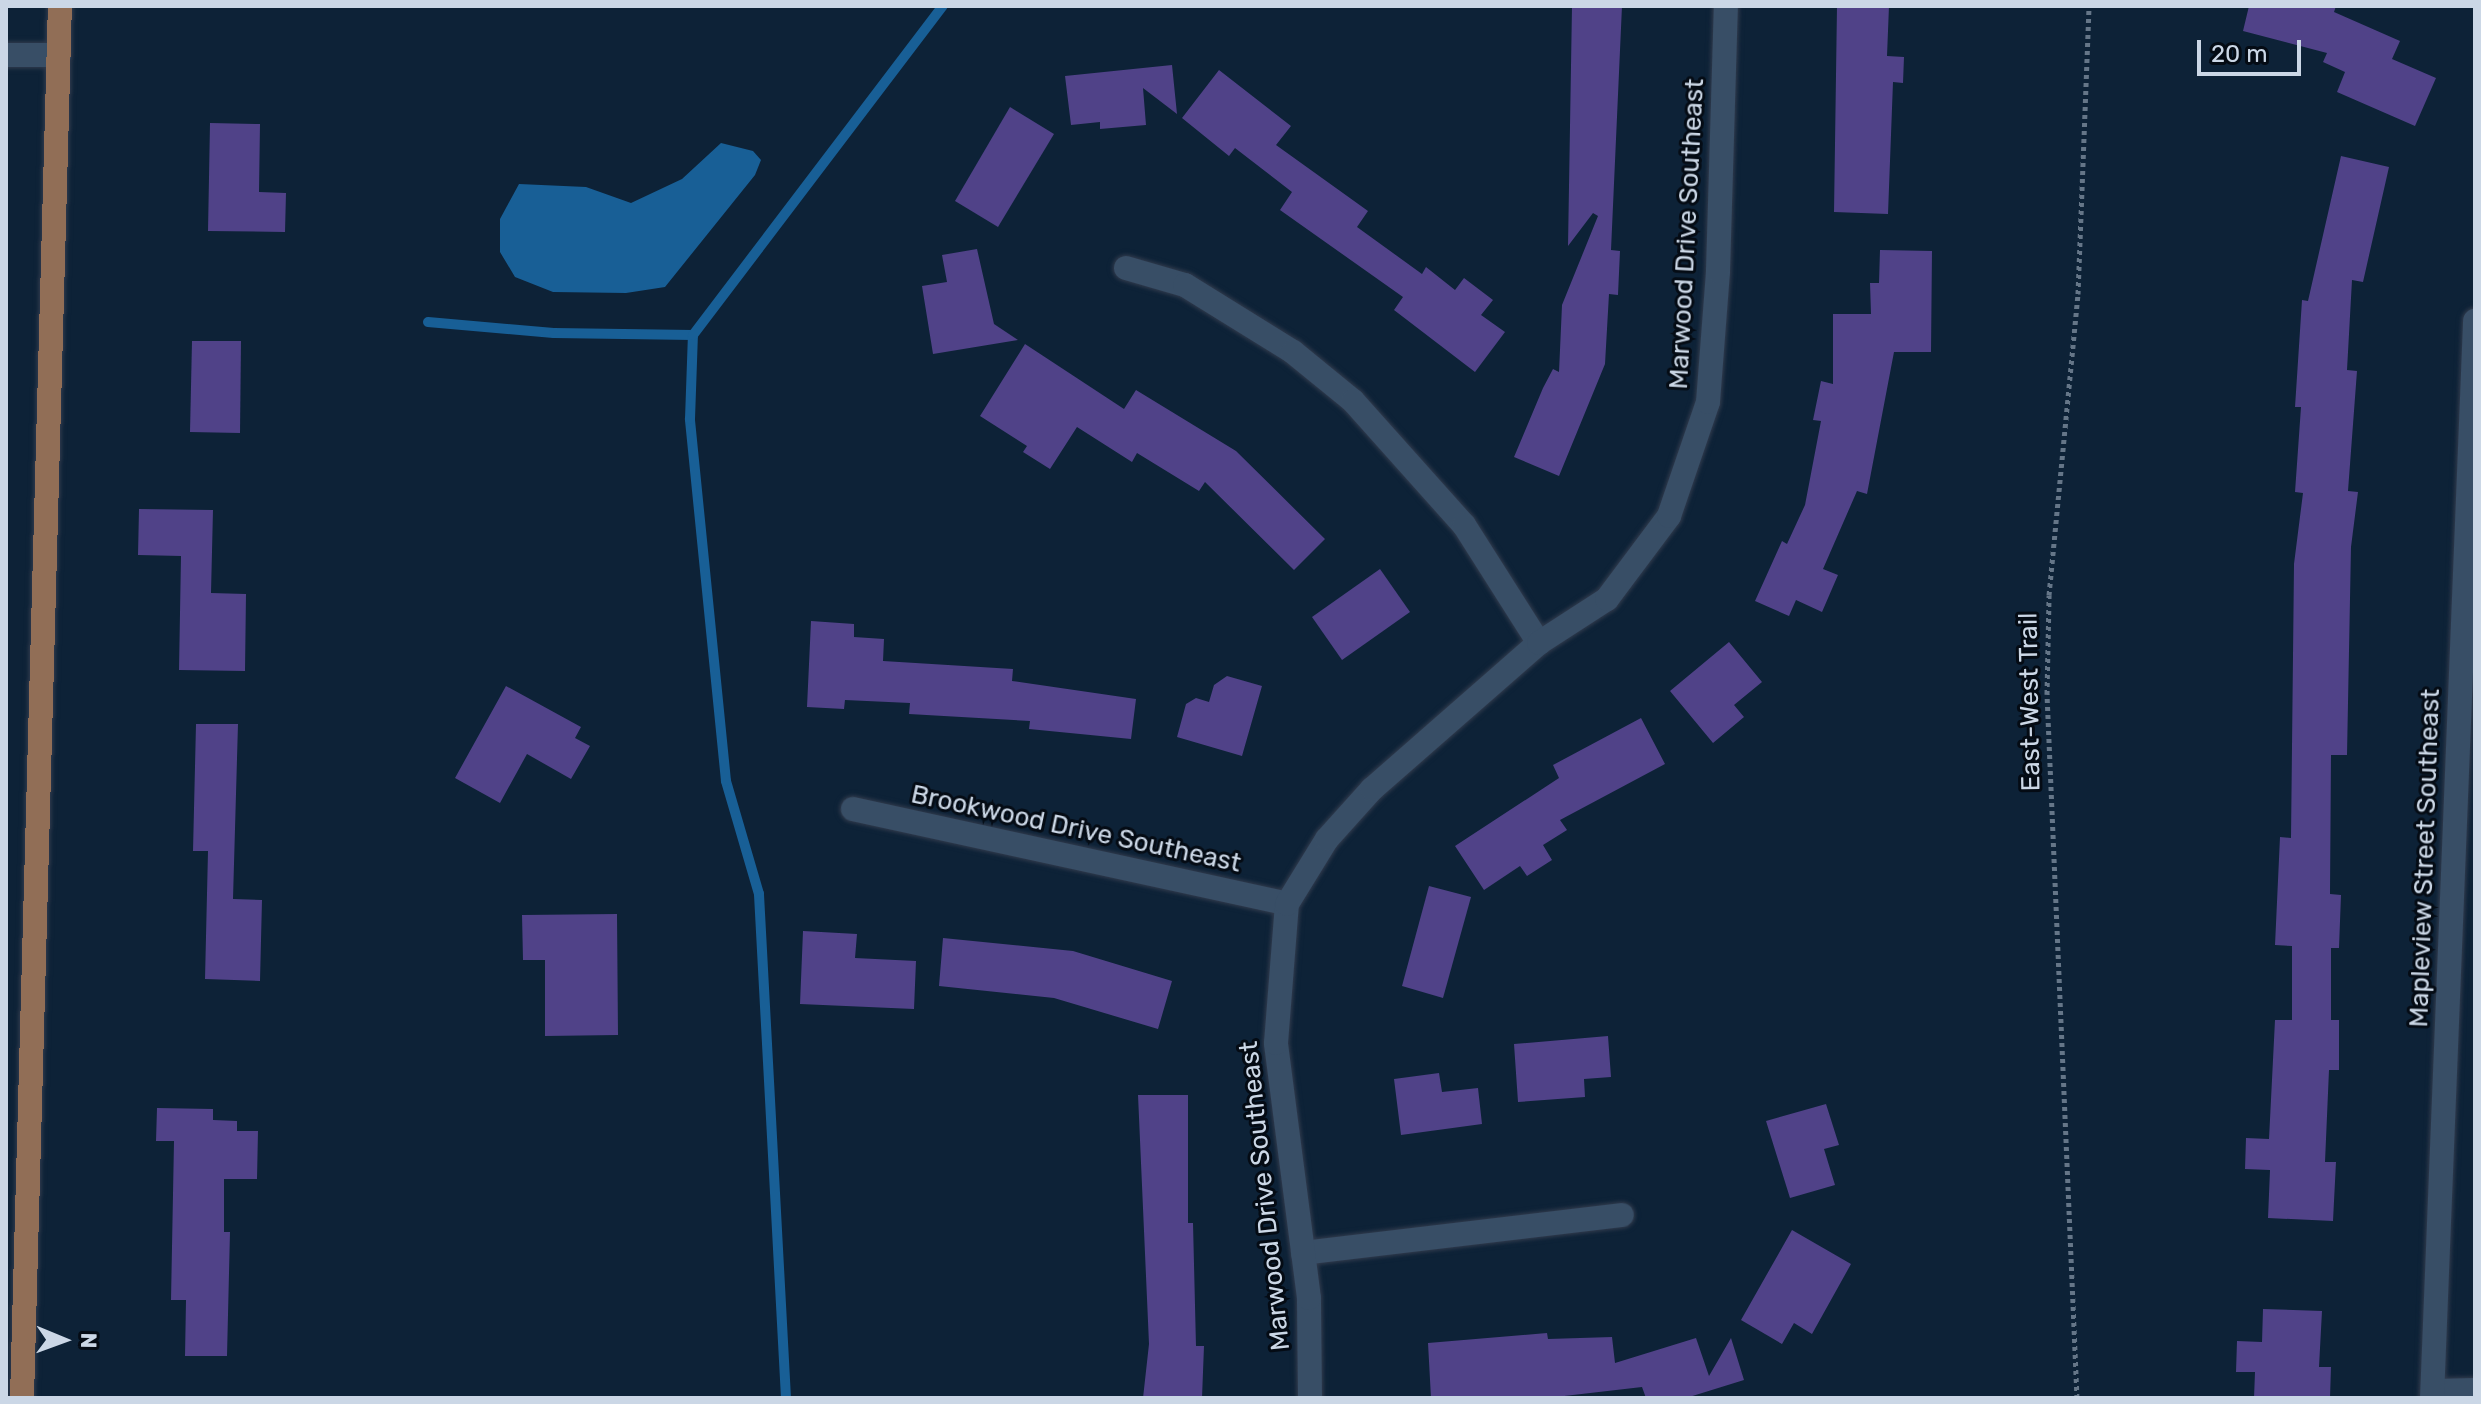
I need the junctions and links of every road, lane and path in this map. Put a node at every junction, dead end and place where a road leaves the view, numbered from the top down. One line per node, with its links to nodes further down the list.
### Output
1 (60, 6): 5 (main road)
2 (1726, 6): 8 (street, Marwood Drive Southeast)
3 (2089, 6): 17 (path, East-West Trail)
4 (6, 55): 5 (street)
5 (59, 55): 14 (main road)
6 (1126, 268): 8 (street)
7 (2475, 321): 15 (street, Mapleview Street Southeast)
8 (1539, 643): 10 (street, Marwood Drive Southeast)
9 (853, 809): 10 (street, Brookwood Drive Southeast)
10 (1287, 904): 12 (street, Marwood Drive Southeast)
11 (1622, 1215): 12 (street)
12 (1303, 1253): 16 (street, Marwood Drive Southeast)
13 (2475, 1390): 15 (street)
14 (17, 1392)
15 (2432, 1394)
16 (1310, 1398)
17 (2077, 1398)

